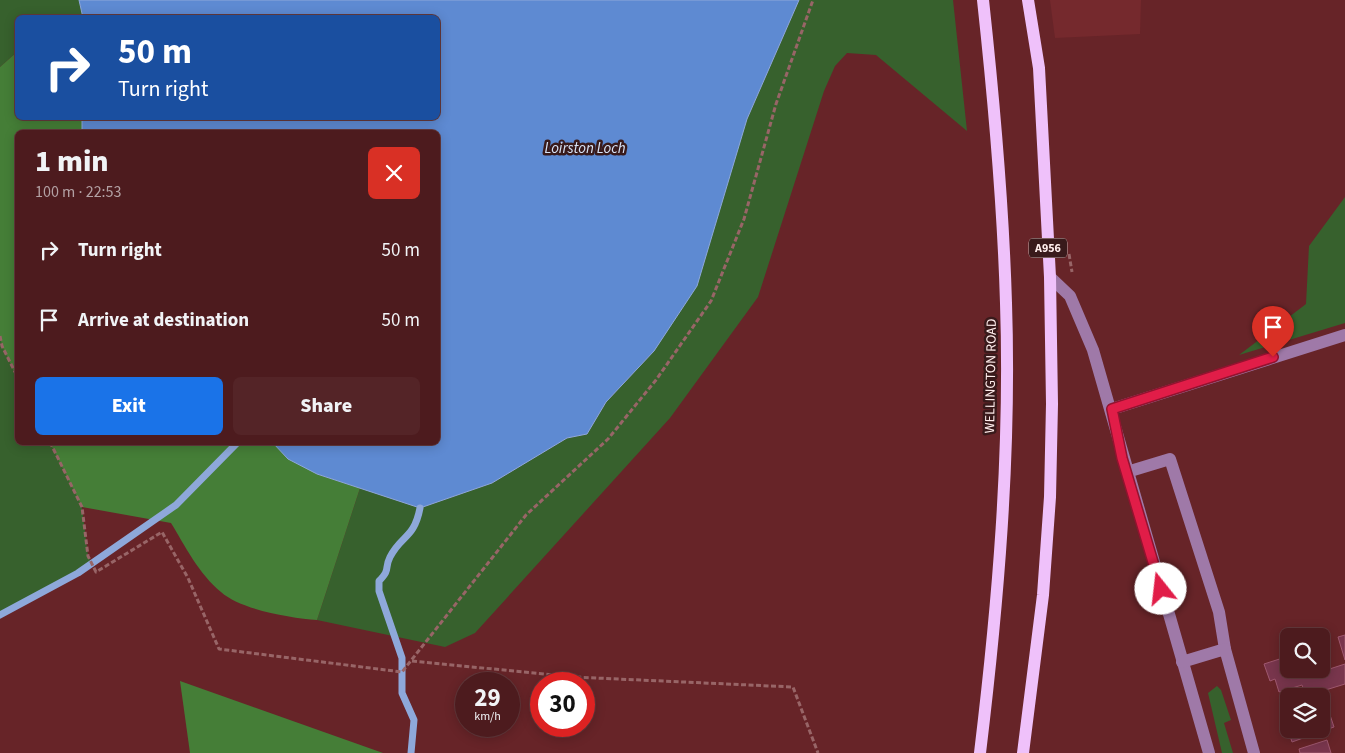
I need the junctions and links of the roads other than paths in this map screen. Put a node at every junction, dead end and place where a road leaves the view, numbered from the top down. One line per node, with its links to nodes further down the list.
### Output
1 (983, 0): 9 (main road, WELLINGTON ROAD)
2 (1028, 0): 3 (main road, A956)
3 (1050, 277): 5 (street); 10 (main road, A956)
4 (1345, 335): 5 (street)
5 (1112, 409): 6 (street)
6 (1127, 472): 7 (street); 8 (street)
7 (1225, 649): 8 (street); 12 (street)
8 (1182, 662): 11 (street)
9 (980, 753)
10 (1023, 753)
11 (1209, 753)
12 (1254, 753)

